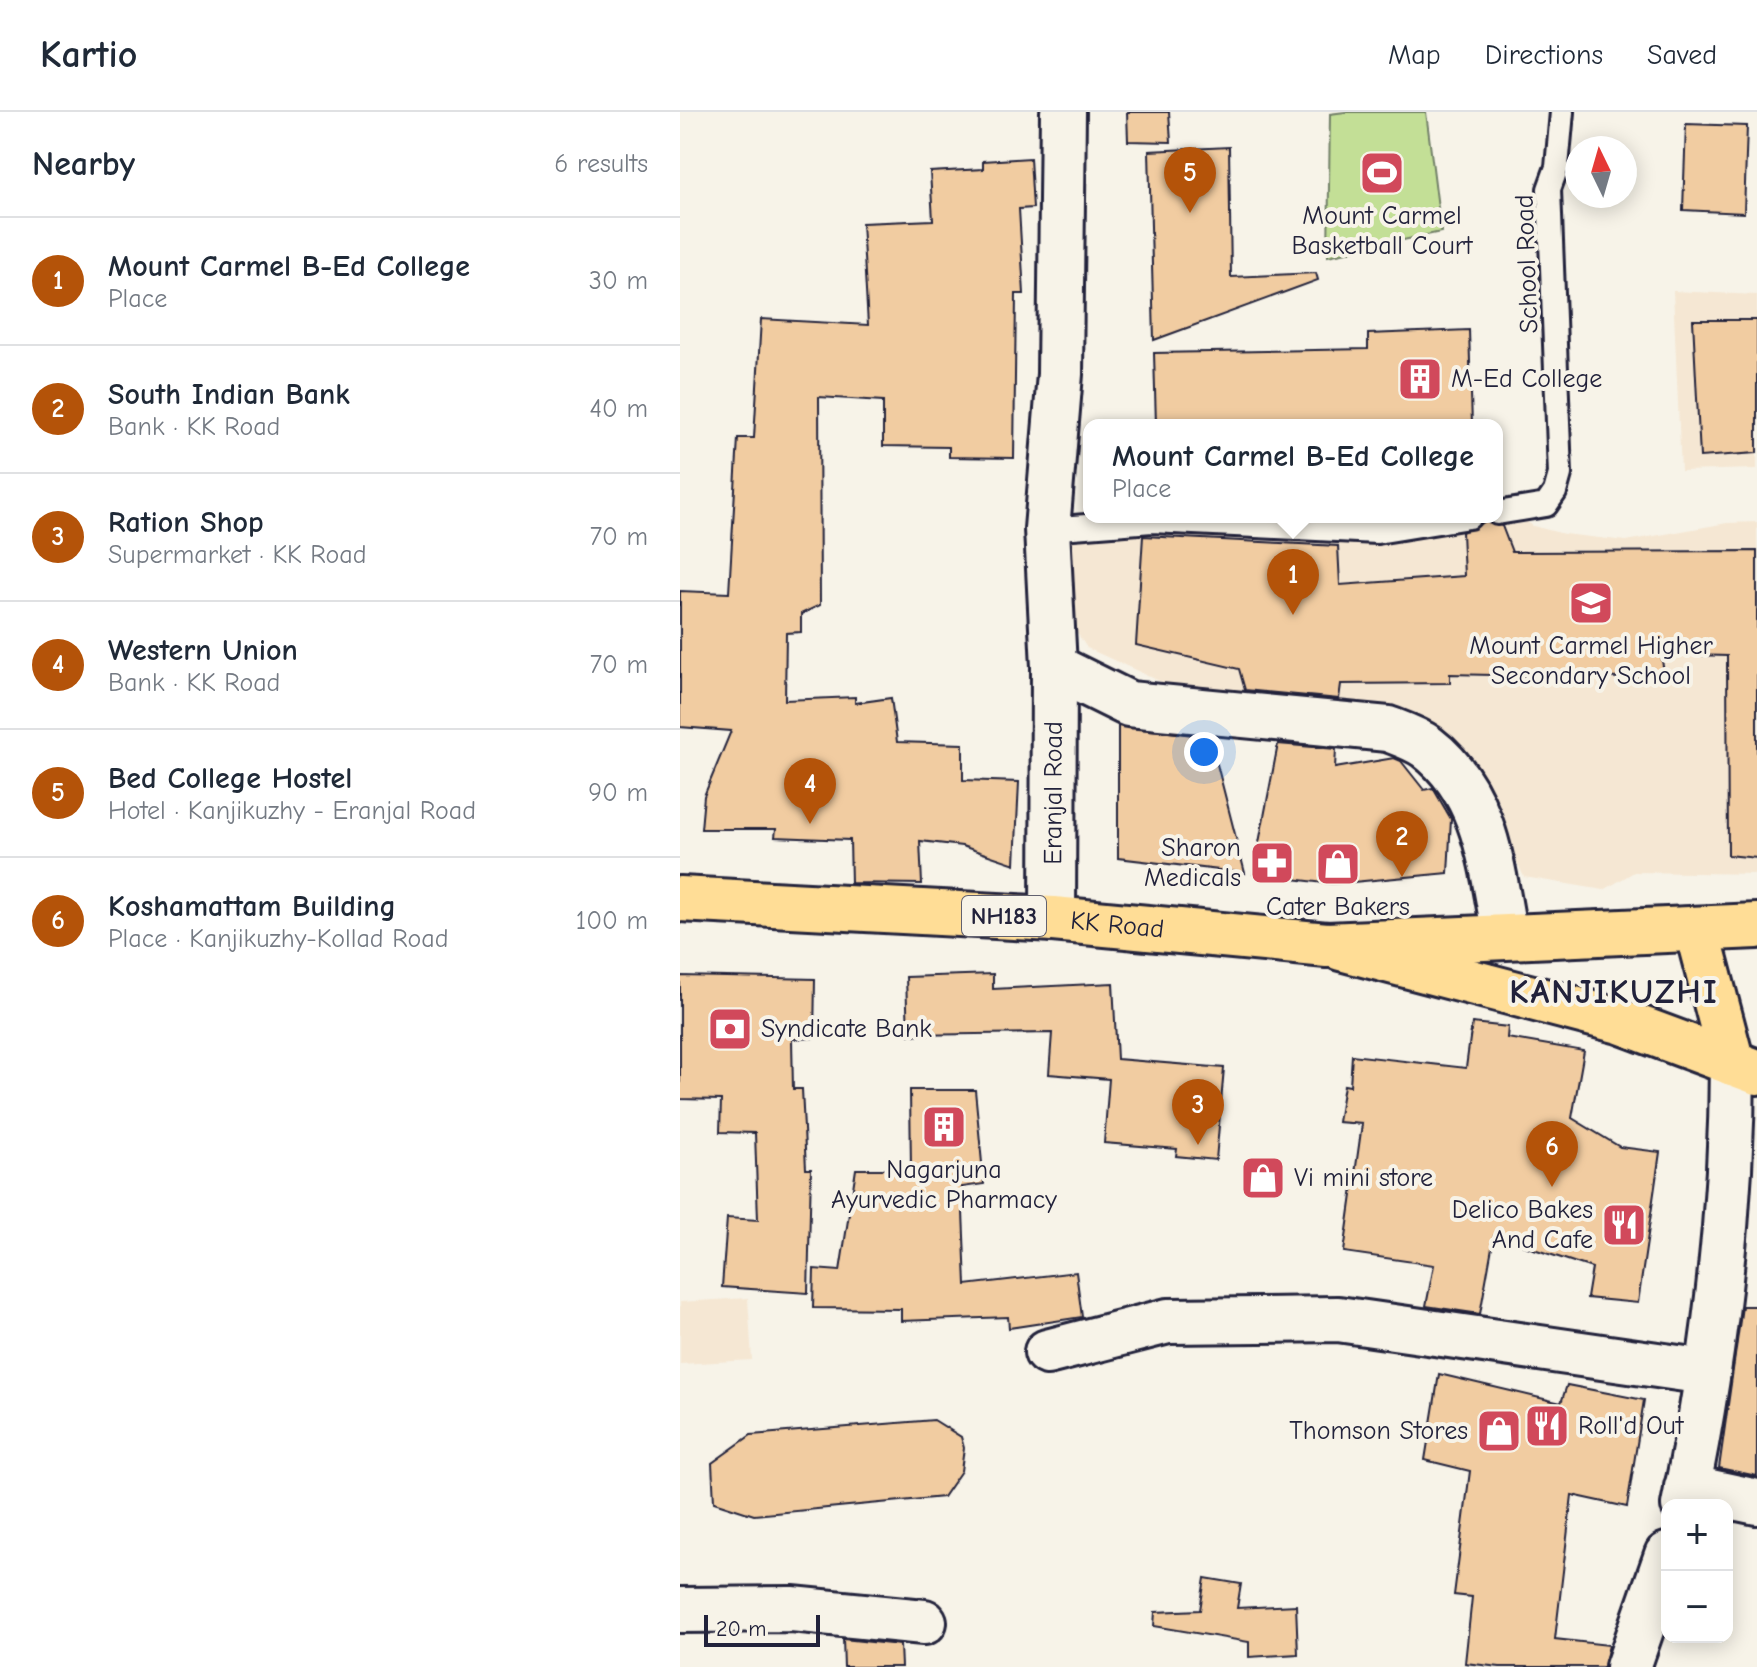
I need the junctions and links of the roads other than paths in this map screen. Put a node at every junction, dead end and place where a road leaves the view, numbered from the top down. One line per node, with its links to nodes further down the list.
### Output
1 (1063, 112): 7 (main road, Eranjal Road)
2 (1562, 112): 3 (lane, School Road)
3 (1503, 512)
4 (1126, 523): 7 (lane)
5 (1193, 523): 6 (lane)
6 (1432, 523)
7 (1047, 529): 8 (main road, Eranjal Road)
8 (1054, 667): 10 (main road, Eranjal Road); 13 (main road)
9 (681, 894): 10 (main road, KK Road / NH183)
10 (1053, 919): 14 (main road, KK Road / NH183)
11 (1757, 926): 12 (main road, NH183)
12 (1697, 930): 13 (main road, NH183); 15 (main road)
13 (1505, 936): 14 (main road, KK Road / NH183)
14 (1327, 945): 15 (main road)
15 (1744, 1068): 17 (main road)
16 (1047, 1352): 17 (main road)
17 (1706, 1372): 18 (main road)
18 (1685, 1496): 19 (main road)
19 (1757, 1502)
20 (1661, 1571): 23 (main road)
21 (680, 1610): 22 (main road)
22 (924, 1622)
23 (1628, 1667)

